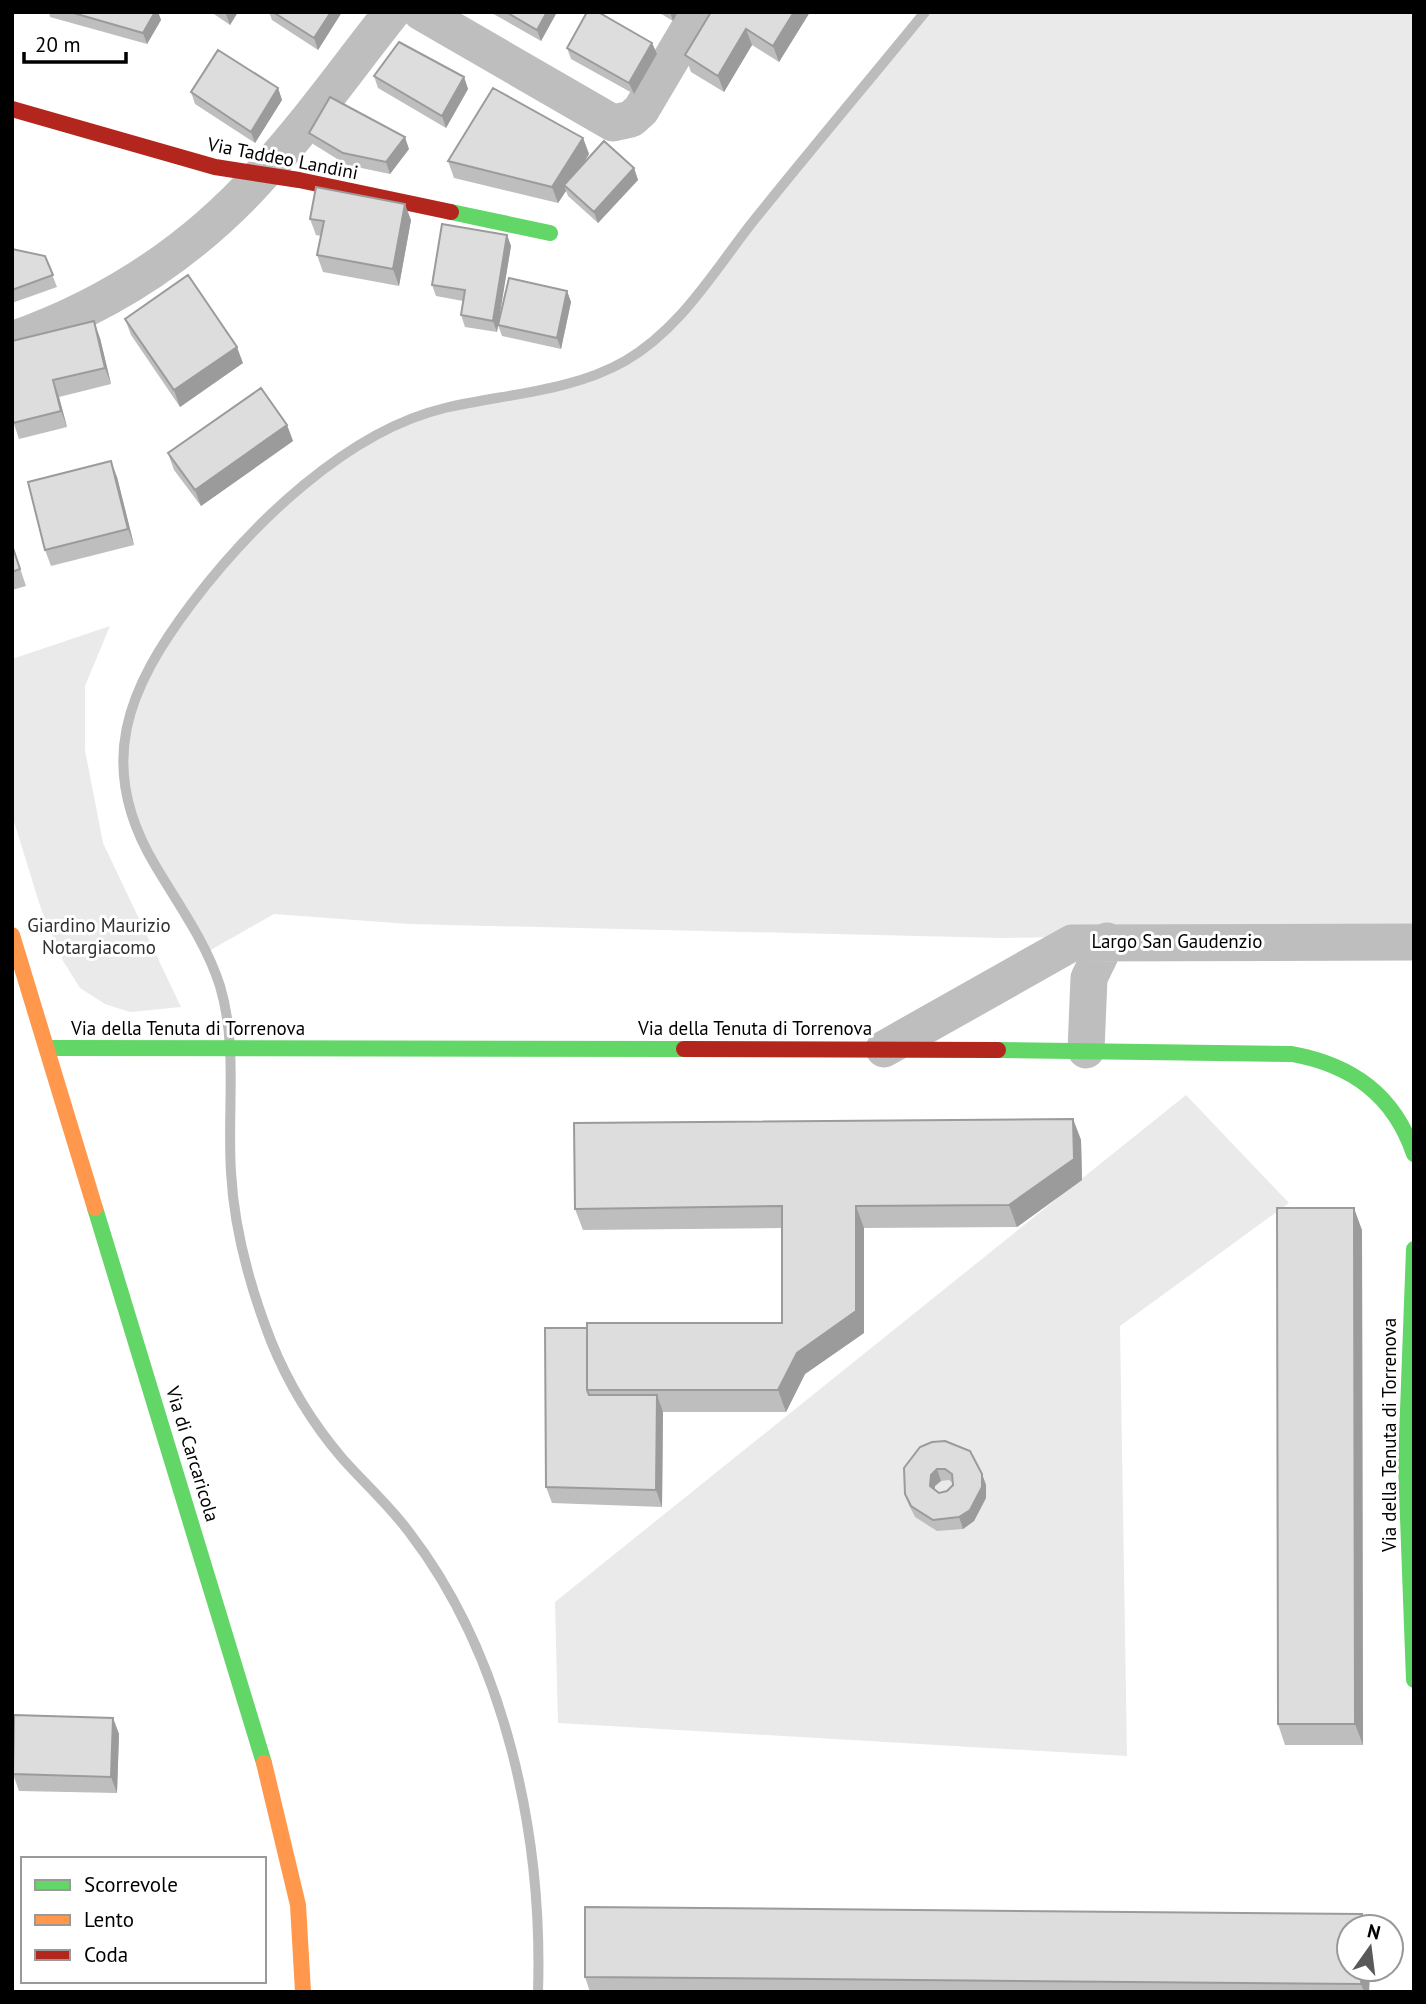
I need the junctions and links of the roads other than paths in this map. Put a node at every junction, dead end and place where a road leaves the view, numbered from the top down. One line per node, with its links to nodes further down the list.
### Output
1 (392, 12): 5 (street)
2 (421, 12): 3 (street)
3 (699, 12)
4 (12, 109): 5 (street, Via Taddeo Landini)
5 (263, 174): 6 (street, Via Taddeo Landini); 7 (street)
6 (550, 233)
7 (12, 340)
8 (12, 935): 11 (street, Via di Carcaricola)
9 (1107, 941): 10 (street, Largo San Gaudenzio); 12 (street, Largo San Gaudenzio); 13 (street)
10 (1414, 942)
11 (48, 1048): 12 (street, Via della Tenuta di Torrenova); 18 (street, Via di Carcaricola)
12 (884, 1049): 13 (street, Via della Tenuta di Torrenova)
13 (1086, 1050): 14 (street, Via della Tenuta di Torrenova)
14 (1414, 1154)
15 (1414, 1249): 16 (street, Via della Tenuta di Torrenova)
16 (1412, 1624): 17 (street, Via della Tenuta di Torrenova)
17 (1414, 1680)
18 (303, 1992)

